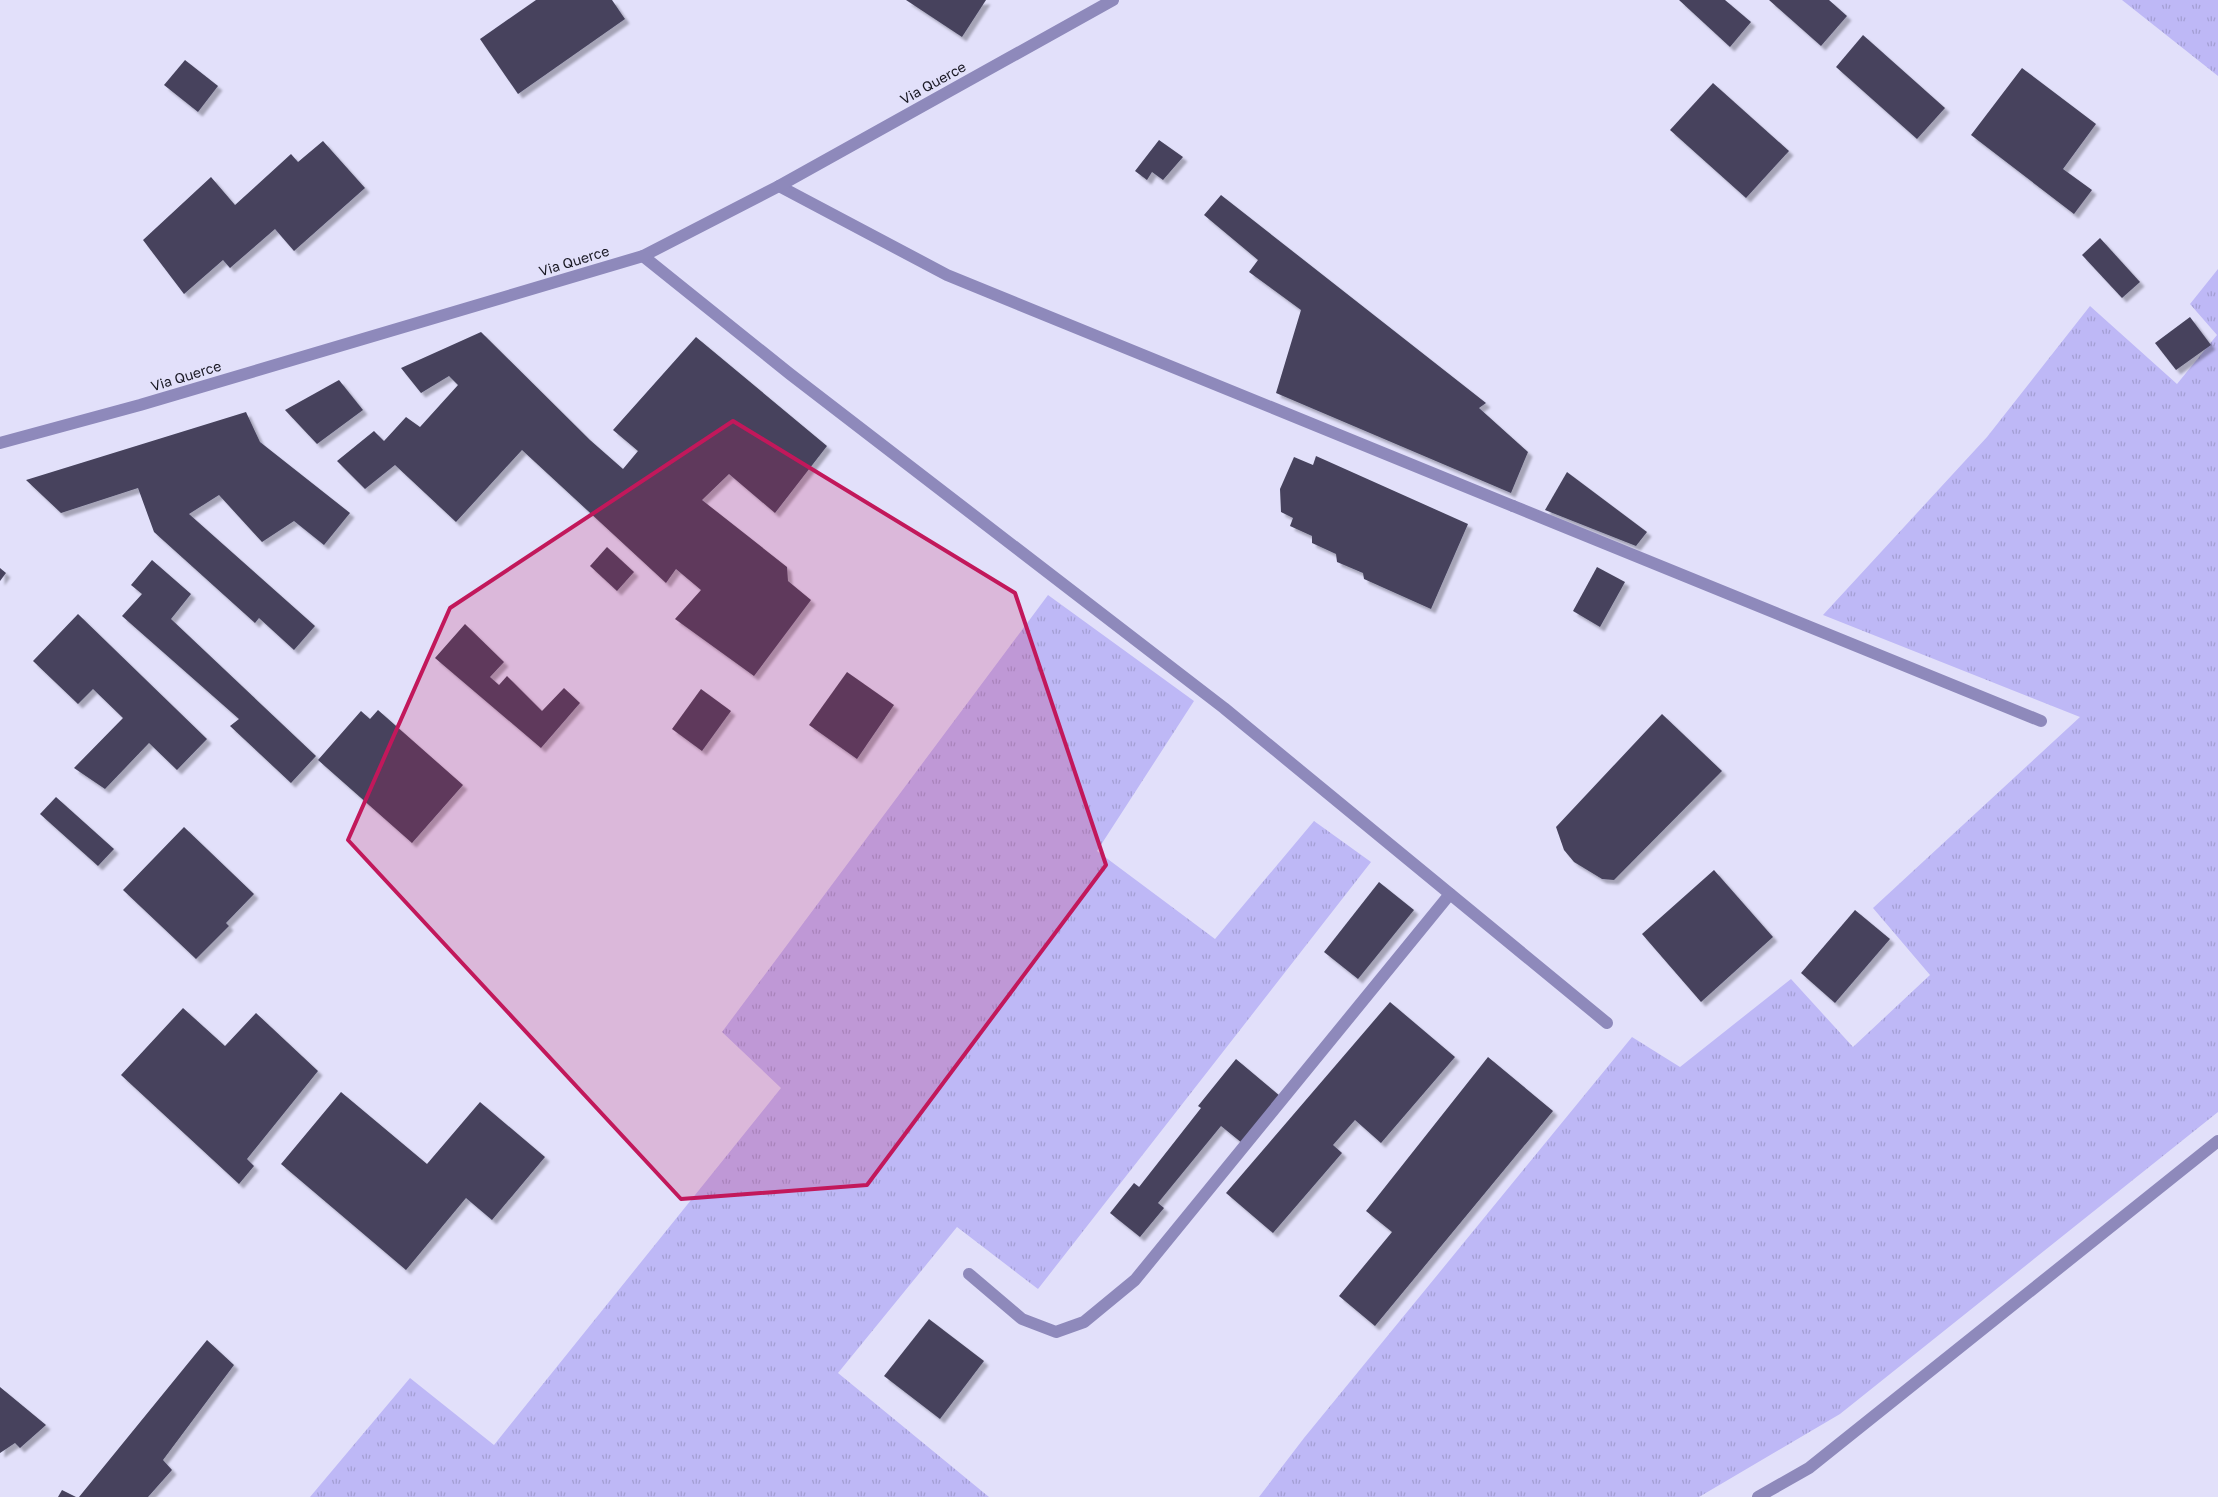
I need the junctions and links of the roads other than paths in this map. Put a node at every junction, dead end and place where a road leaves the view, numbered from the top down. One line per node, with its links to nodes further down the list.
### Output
1 (1113, 0): 2 (street, Via Querce)
2 (779, 186): 3 (street, Via Querce); 5 (street)
3 (643, 256): 4 (street, Via Querce); 6 (street)
4 (0, 443)
5 (2041, 721)
6 (1450, 894): 7 (street); 9 (street)
7 (1607, 1023)
8 (2218, 1141): 10 (street)
9 (969, 1274)
10 (1758, 1497)

